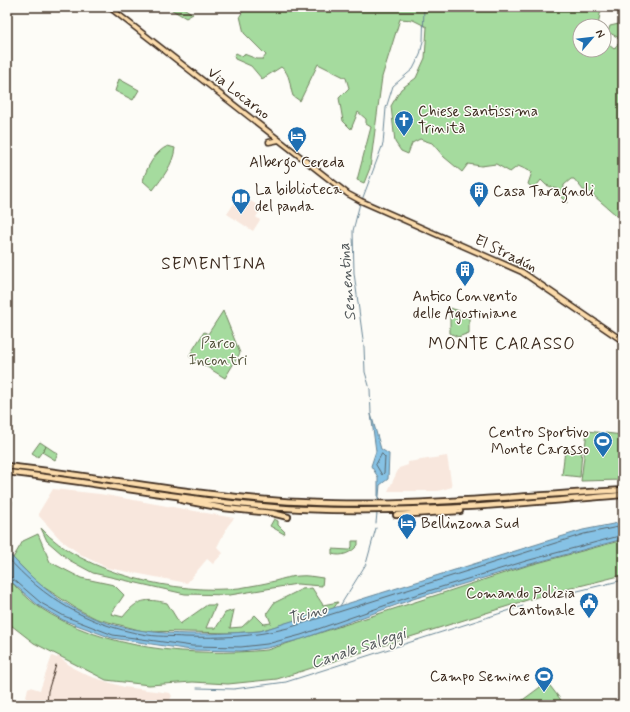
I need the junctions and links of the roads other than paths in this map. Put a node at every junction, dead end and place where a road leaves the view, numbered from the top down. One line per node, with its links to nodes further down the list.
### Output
1 (109, 7): 2 (main road, Via Locarno)
2 (279, 140): 3 (main road); 4 (main road, Via Locarno)
3 (269, 142)
4 (354, 197): 5 (main road, El Stradún)
5 (623, 342)
6 (7, 466): 8 (highway)
7 (7, 472): 9 (highway)
8 (623, 490)
9 (145, 492): 11 (highway); 13 (highway)
10 (623, 495): 11 (highway)
11 (487, 506): 12 (highway)
12 (396, 515)
13 (288, 517)

